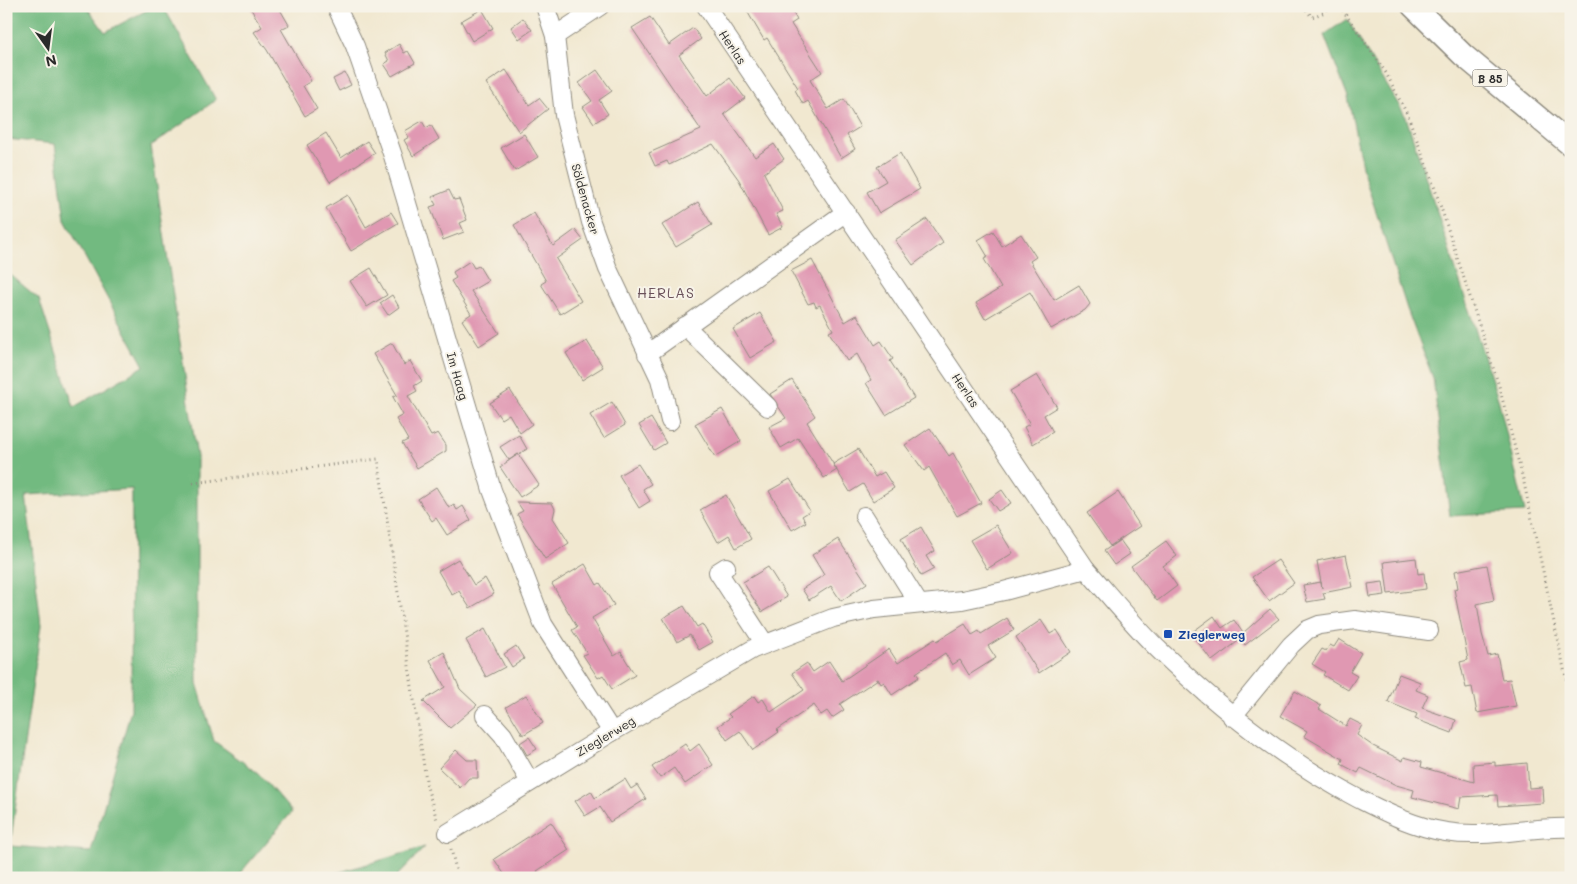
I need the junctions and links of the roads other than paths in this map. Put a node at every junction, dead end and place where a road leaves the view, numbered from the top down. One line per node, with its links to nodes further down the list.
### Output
1 (336, 6): 21 (street, Im Haag)
2 (545, 6): 6 (street, Söldenacker)
3 (600, 6): 6 (street)
4 (706, 6): 8 (street, Herlas)
5 (1413, 6): 7 (main road, B 85)
6 (555, 36): 10 (street, Söldenacker)
7 (1571, 144)
8 (846, 212): 9 (street); 15 (street, Herlas)
9 (684, 326): 10 (street); 11 (street)
10 (647, 354): 12 (street, Söldenacker)
11 (768, 407)
12 (670, 421)
13 (864, 516): 16 (street)
14 (726, 567): 18 (street)
15 (1086, 569): 16 (street, Zieglerweg); 20 (street, Herlas)
16 (919, 604): 18 (street, Zieglerweg)
17 (1429, 631): 20 (street)
18 (765, 644): 21 (street, Zieglerweg)
19 (485, 715): 22 (street)
20 (1232, 716): 23 (street, Herlas)
21 (612, 732): 22 (street, Zieglerweg)
22 (530, 782): 24 (street, Zieglerweg)
23 (1571, 828)
24 (448, 833)

